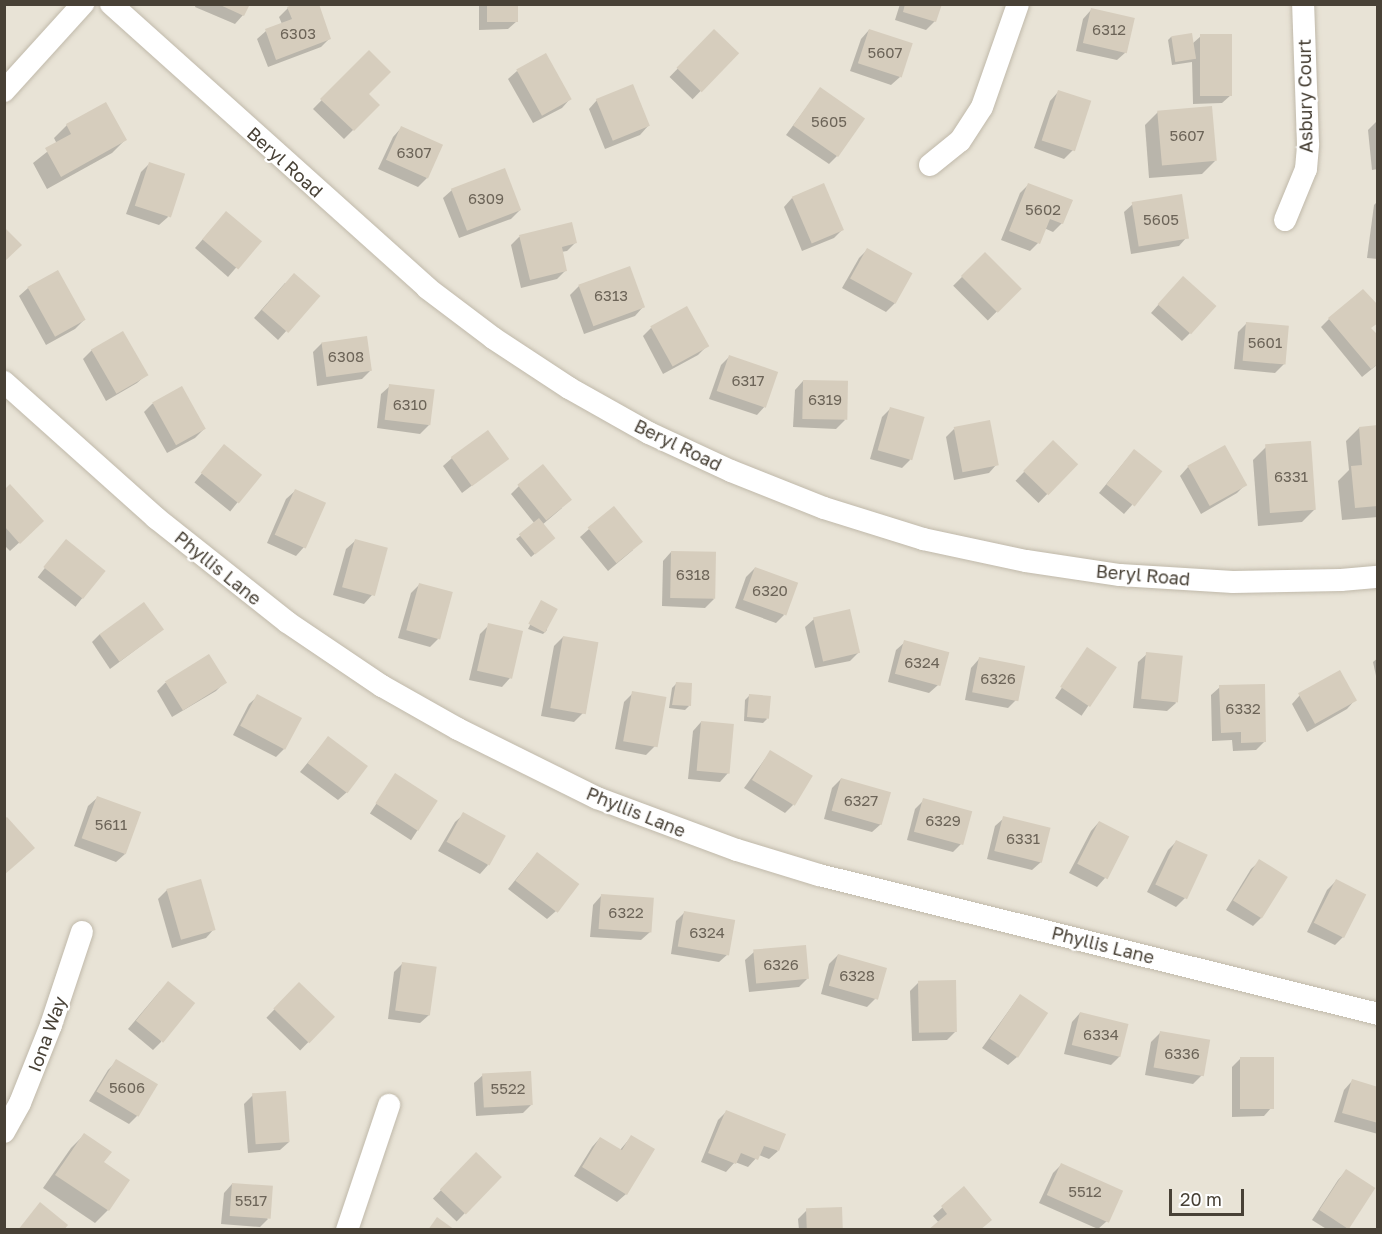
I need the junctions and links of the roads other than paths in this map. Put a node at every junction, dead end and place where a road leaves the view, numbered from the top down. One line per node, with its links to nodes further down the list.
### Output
1 (83, 4): 5 (street)
2 (111, 4): 9 (street, Beryl Road)
3 (1018, 4): 6 (street)
4 (1303, 4): 7 (street, Asbury Court)
5 (4, 91)
6 (930, 165)
7 (1285, 220)
8 (4, 382): 11 (street, Phyllis Lane)
9 (1377, 577)
10 (82, 932): 13 (street, Iona Way)
11 (1377, 1014)
12 (389, 1104): 14 (street)
13 (4, 1132)
14 (347, 1230)

